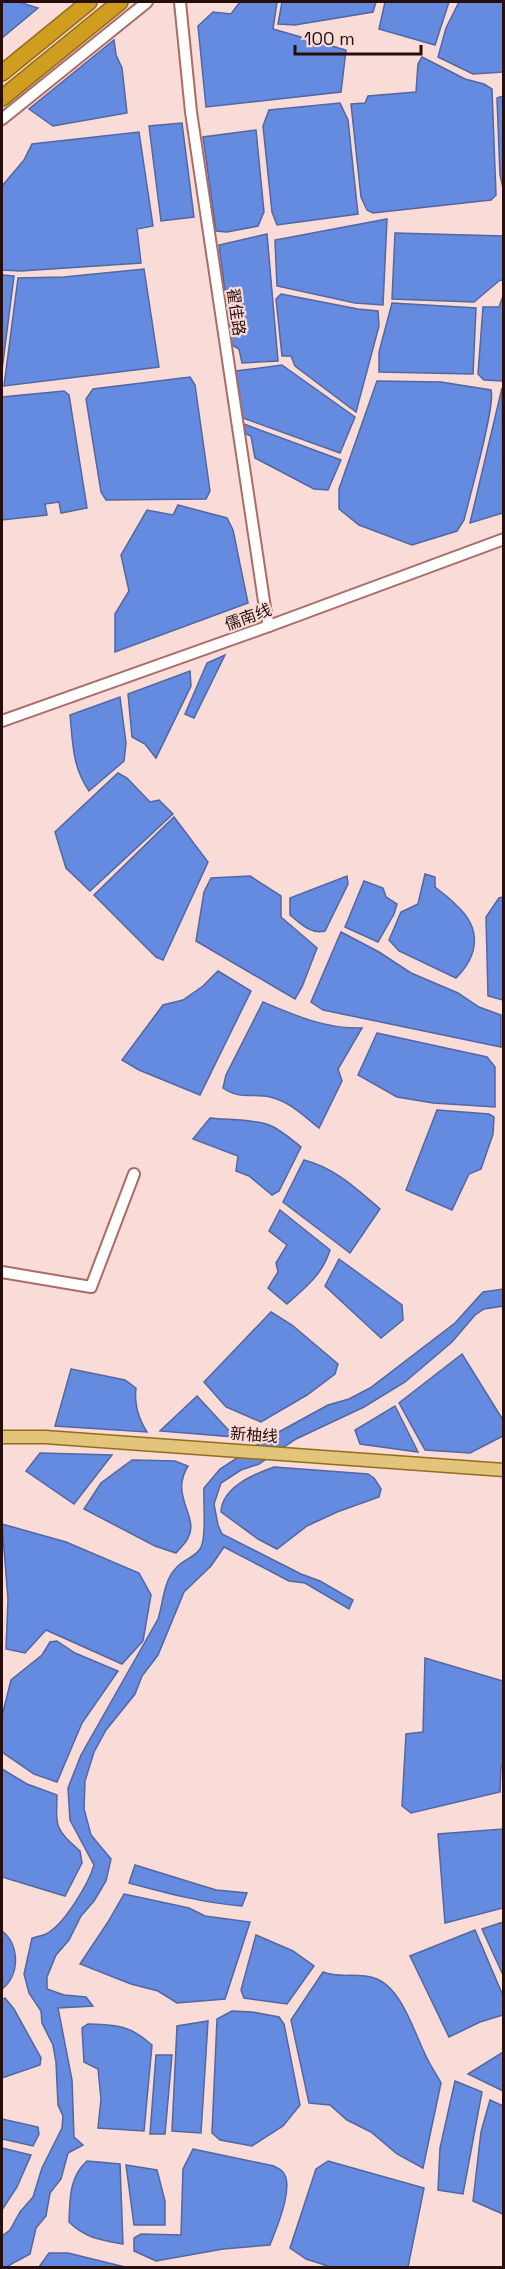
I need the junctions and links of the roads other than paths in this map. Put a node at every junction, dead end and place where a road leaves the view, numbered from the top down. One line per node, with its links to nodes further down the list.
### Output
1 (89, 2): 5 (highway)
2 (120, 2): 6 (highway)
3 (147, 2): 7 (street)
4 (180, 2): 9 (street, 翟佳路)
5 (2, 73)
6 (2, 98)
7 (2, 119)
8 (504, 540): 9 (street, 儒南线)
9 (269, 626): 10 (street, 儒南线)
10 (2, 721)
11 (134, 1174): 12 (street)
12 (2, 1272)
13 (2, 1437): 14 (main road, 新柚线)
14 (504, 1470)

